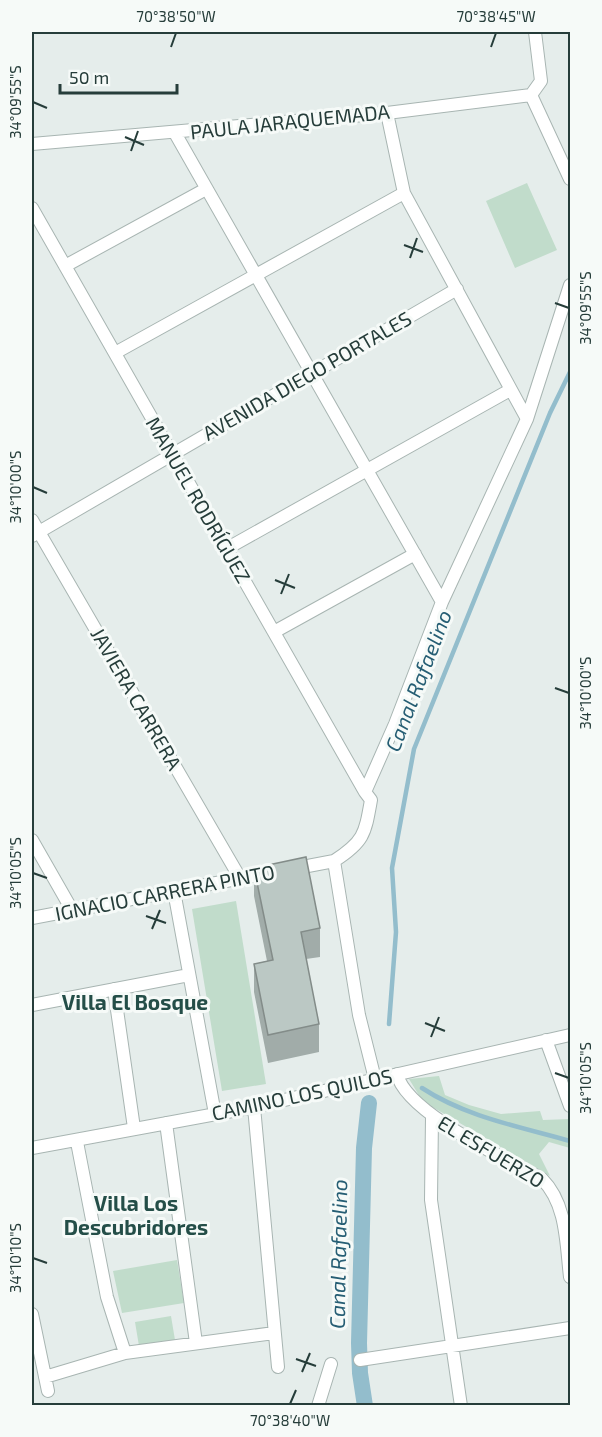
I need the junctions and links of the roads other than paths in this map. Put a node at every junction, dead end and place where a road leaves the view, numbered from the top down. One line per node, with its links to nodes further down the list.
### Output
1 (535, 32): 2 (street)
2 (531, 95): 3 (street, PAULA JARAQUEMADA); 6 (street)
3 (387, 113): 4 (street, PAULA JARAQUEMADA); 8 (street)
4 (175, 134): 5 (street, PAULA JARAQUEMADA); 7 (street)
5 (32, 144)
6 (570, 180)
7 (206, 189): 10 (street); 11 (street)
8 (404, 194): 11 (street); 13 (street)
9 (32, 208): 10 (street, MANUEL RODRÍGUEZ)
10 (65, 266): 14 (street, MANUEL RODRÍGUEZ)
11 (256, 276): 14 (street); 15 (street)
12 (570, 285): 17 (street, IGNACIO CARRERA PINTO)
13 (457, 289): 15 (street, AVENIDA DIEGO PORTALES); 16 (street)
14 (115, 353): 18 (street, MANUEL RODRÍGUEZ)
15 (311, 372): 18 (street, AVENIDA DIEGO PORTALES); 19 (street)
16 (510, 390): 17 (street); 19 (street)
17 (527, 419): 24 (street, IGNACIO CARRERA PINTO)
18 (173, 454): 21 (street, AVENIDA DIEGO PORTALES); 22 (street, MANUEL RODRÍGUEZ)
19 (366, 469): 22 (street); 23 (street)
20 (32, 520): 21 (street, JAVIERA CARRERA)
21 (35, 534): 29 (street, JAVIERA CARRERA)
22 (226, 549): 25 (street, MANUEL RODRÍGUEZ)
23 (415, 554): 24 (street); 25 (street)
24 (442, 602): 26 (street, IGNACIO CARRERA PINTO)
25 (274, 632): 26 (street, MANUEL RODRÍGUEZ)
26 (365, 792): 28 (street, IGNACIO CARRERA PINTO)
27 (32, 840): 31 (street)
28 (334, 861): 29 (street, IGNACIO CARRERA PINTO); 39 (street)
29 (240, 878): 30 (street, IGNACIO CARRERA PINTO)
30 (174, 891): 31 (street, IGNACIO CARRERA PINTO); 33 (street)
31 (72, 910): 32 (street, IGNACIO CARRERA PINTO)
32 (32, 918)
33 (189, 975): 34 (street); 42 (street)
34 (114, 989): 35 (street); 45 (street)
35 (32, 1005)
36 (570, 1035): 37 (street, CAMINO LOS QUILOS)
37 (546, 1041): 38 (street, CAMINO LOS QUILOS); 40 (street)
38 (397, 1074): 39 (street, CAMINO LOS QUILOS); 43 (street, EL ESFUERZO)
39 (375, 1079): 41 (street, CAMINO LOS QUILOS)
40 (570, 1106)
41 (254, 1107): 42 (street, CAMINO LOS QUILOS); 51 (street)
42 (215, 1114): 44 (street, CAMINO LOS QUILOS)
43 (432, 1117): 48 (street, EL ESFUERZO); 53 (street)
44 (166, 1124): 45 (street, CAMINO LOS QUILOS); 52 (street)
45 (134, 1128): 46 (street, CAMINO LOS QUILOS)
46 (77, 1142): 47 (street, CAMINO LOS QUILOS); 54 (street)
47 (32, 1148)
48 (570, 1277)
49 (32, 1314): 58 (street)
50 (570, 1328): 53 (street)
51 (274, 1333): 52 (street); 57 (street)
52 (196, 1343): 54 (street)
53 (453, 1345): 55 (street); 61 (street)
54 (125, 1353): 58 (street)
55 (360, 1360)
56 (332, 1364): 60 (street)
57 (278, 1367)
58 (45, 1377): 59 (street)
59 (48, 1391)
60 (316, 1405)
61 (461, 1406)

